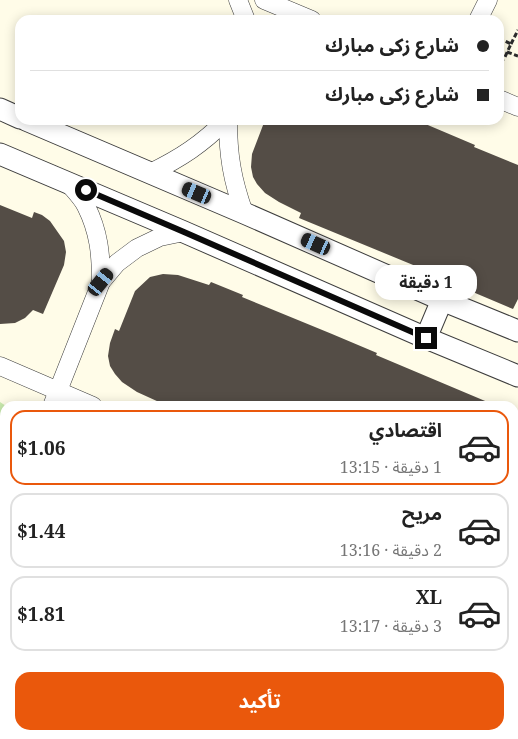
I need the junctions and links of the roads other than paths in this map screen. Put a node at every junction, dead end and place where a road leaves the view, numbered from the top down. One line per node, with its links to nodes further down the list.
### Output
1 (238, 0): 4 (street)
2 (488, 0): 6 (street)
3 (272, 6): 5 (street)
4 (244, 15)
5 (298, 15)
6 (480, 15)
7 (504, 101): 8 (street)
8 (518, 107)
9 (0, 109): 10 (street)
10 (15, 116)
11 (38, 125): 15 (street)
12 (222, 125): 15 (street)
13 (227, 125): 17 (street)
14 (0, 154): 16 (street)
15 (150, 173): 17 (street)
16 (70, 184): 18 (street); 19 (street)
17 (244, 212): 20 (street)
18 (184, 232): 19 (street); 22 (street)
19 (101, 282): 25 (street)
20 (442, 300): 21 (street); 22 (street)
21 (518, 332)
22 (426, 338): 24 (street)
23 (0, 366): 25 (street)
24 (518, 376)
25 (55, 399)

